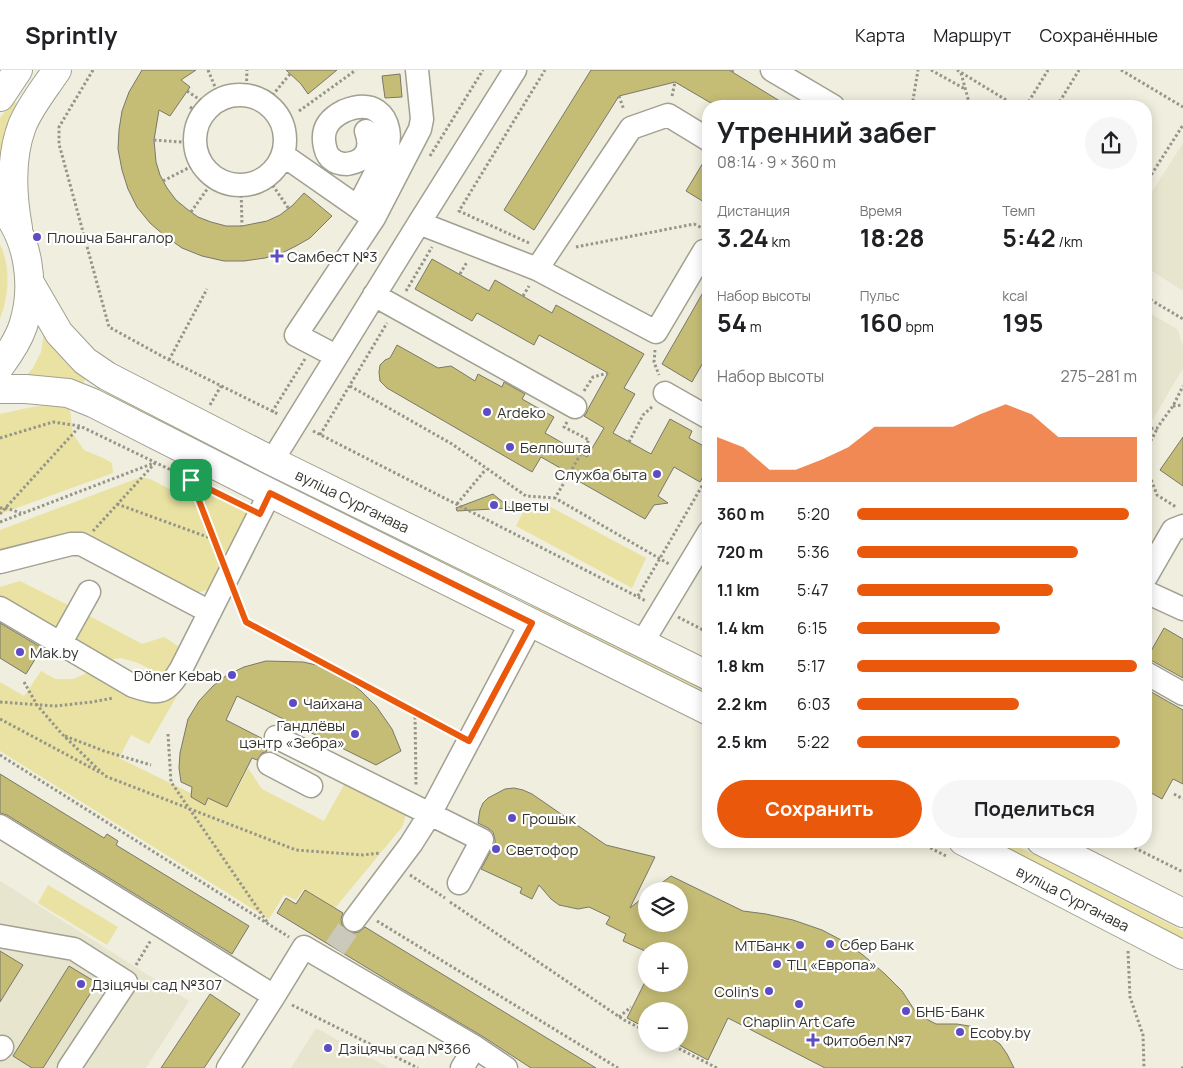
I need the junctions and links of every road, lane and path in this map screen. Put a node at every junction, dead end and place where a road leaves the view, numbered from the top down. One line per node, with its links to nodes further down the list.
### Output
1 (18, 70): 20 (main road)
2 (57, 70): 49 (main road)
3 (93, 70): 61 (path)
4 (208, 70): 28 (path)
5 (247, 70): 21 (path)
6 (356, 70): 30 (path)
7 (417, 70): 46 (lane)
8 (515, 70): 47 (lane)
9 (545, 70): 52 (path)
10 (772, 70): 22 (lane)
11 (918, 70): 23 (path)
12 (931, 70): 18 (path)
13 (1048, 70): 26 (path)
14 (1079, 70): 27 (path)
15 (1121, 70): 29 (path)
16 (959, 71): 18 (path); 25 (path)
17 (290, 74): 21 (path)
18 (965, 89): 24 (path)
19 (187, 91): 28 (path)
20 (0, 97)
21 (256, 99): 28 (lane); 37 (lane)
22 (823, 100)
23 (913, 100)
24 (968, 100)
25 (1006, 100)
26 (1030, 100)
27 (1061, 100)
28 (205, 107): 36 (lane)
29 (1183, 107)
30 (299, 111)
31 (1183, 125): 32 (path)
32 (1182, 130): 38 (path)
33 (366, 131): 46 (lane)
34 (702, 136): 52 (lane)
35 (154, 140): 36 (path)
36 (197, 152): 40 (lane); 41 (path)
37 (283, 155): 39 (lane); 46 (lane)
38 (1152, 174)
39 (267, 177): 42 (lane); 44 (path)
40 (215, 178): 42 (lane); 45 (path)
41 (163, 181)
42 (241, 185): 48 (path)
43 (0, 205): 49 (main road)
44 (289, 209)
45 (190, 212)
46 (366, 213): 60 (lane)
47 (419, 223): 52 (lane); 55 (lane)
48 (242, 226)
49 (18, 232): 53 (main road)
50 (702, 236): 52 (path)
51 (702, 249): 59 (lane)
52 (543, 260): 59 (lane)
53 (30, 283): 62 (main road); 78 (main road, вуліца Сурганава)
54 (207, 289): 61 (path)
55 (374, 295): 60 (lane); 69 (lane)
56 (1152, 301): 57 (path)
57 (1182, 319): 58 (path)
58 (1183, 325)
59 (656, 332): 66 (path)
60 (336, 356): 71 (lane)
61 (169, 360): 71 (path)
62 (0, 366)
63 (350, 386): 80 (path)
64 (1183, 386): 68 (path)
65 (0, 389): 86 (main road, вуліца Сурганава)
66 (665, 392): 70 (lane); 77 (path)
67 (1183, 405): 68 (path)
68 (1173, 406): 74 (path)
69 (576, 407)
70 (702, 414)
71 (295, 423): 78 (lane); 89 (path)
72 (80, 426): 75 (path); 79 (path); 91 (path)
73 (1152, 428): 74 (path)
74 (1157, 428): 76 (path)
75 (0, 438)
76 (1152, 438)
77 (629, 442)
78 (272, 460): 113 (main road, вуліца Сурганава)
79 (155, 462): 82 (path); 94 (path)
80 (486, 469): 87 (path); 89 (path)
81 (569, 474): 87 (path)
82 (191, 480): 85 (path); 97 (path)
83 (1152, 482): 92 (path)
84 (702, 486): 99 (path)
85 (208, 488)
86 (270, 493): 103 (lane); 111 (main road, вуліца Сурганава)
87 (555, 498): 99 (path)
88 (117, 504): 97 (path)
89 (457, 504): 106 (path)
90 (0, 508): 91 (path)
91 (6, 508): 93 (path); 94 (path)
92 (1183, 511)
93 (0, 514)
94 (22, 514): 95 (path)
95 (0, 522)
96 (1183, 526): 101 (lane)
97 (214, 539): 103 (path)
98 (702, 543): 102 (lane)
99 (659, 558): 102 (path); 106 (path)
100 (0, 562): 110 (lane)
101 (1152, 567)
102 (684, 573): 108 (lane)
103 (228, 576): 110 (lane); 127 (path)
104 (89, 592): 114 (lane)
105 (1152, 595): 109 (lane)
106 (638, 596): 108 (path)
107 (0, 608): 114 (lane)
108 (662, 609): 112 (path); 113 (lane)
109 (1183, 609)
110 (210, 612): 118 (lane)
111 (532, 623): 122 (main road, вуліца Сурганава); 127 (lane)
112 (702, 629)
113 (642, 643): 115 (main road, вуліца Сурганава)
114 (60, 644): 118 (lane)
115 (702, 673)
116 (1152, 676): 119 (lane)
117 (24, 682): 121 (path)
118 (153, 691): 121 (path)
119 (1183, 694)
120 (0, 702): 121 (path)
121 (37, 705): 124 (path)
122 (702, 708)
123 (0, 719): 131 (path)
124 (62, 734): 130 (path); 131 (path)
125 (168, 734): 135 (path)
126 (276, 737): 136 (lane)
127 (469, 741): 136 (lane)
128 (0, 755): 146 (path)
129 (269, 764): 132 (lane)
130 (151, 765)
131 (105, 776): 135 (path)
132 (311, 786)
133 (1174, 794): 134 (path)
134 (1183, 799)
135 (191, 810): 141 (path); 146 (path)
136 (430, 814): 141 (lane); 143 (lane)
137 (0, 826): 147 (lane)
138 (977, 848): 151 (main road, вуліца Сурганава)
139 (1055, 848): 144 (main road)
140 (1136, 848): 142 (path)
141 (400, 858): 145 (lane); 155 (path)
142 (1183, 872)
143 (458, 883)
144 (1183, 913)
145 (357, 916): 164 (path)
146 (269, 924): 149 (path)
147 (160, 925): 152 (path); 153 (lane)
148 (0, 936): 152 (lane)
149 (304, 947): 153 (lane); 157 (lane)
150 (1128, 948): 166 (path)
151 (1183, 955)
152 (126, 982): 159 (lane)
153 (274, 996): 160 (lane); 161 (path)
154 (631, 1008): 155 (path)
155 (619, 1017): 156 (path)
156 (638, 1028)
157 (475, 1047): 162 (lane); 163 (lane)
158 (686, 1052): 165 (path)
159 (68, 1068)
160 (228, 1068)
161 (418, 1068)
162 (462, 1068)
163 (506, 1068)
164 (618, 1068)
165 (717, 1068)
166 (1144, 1068)

